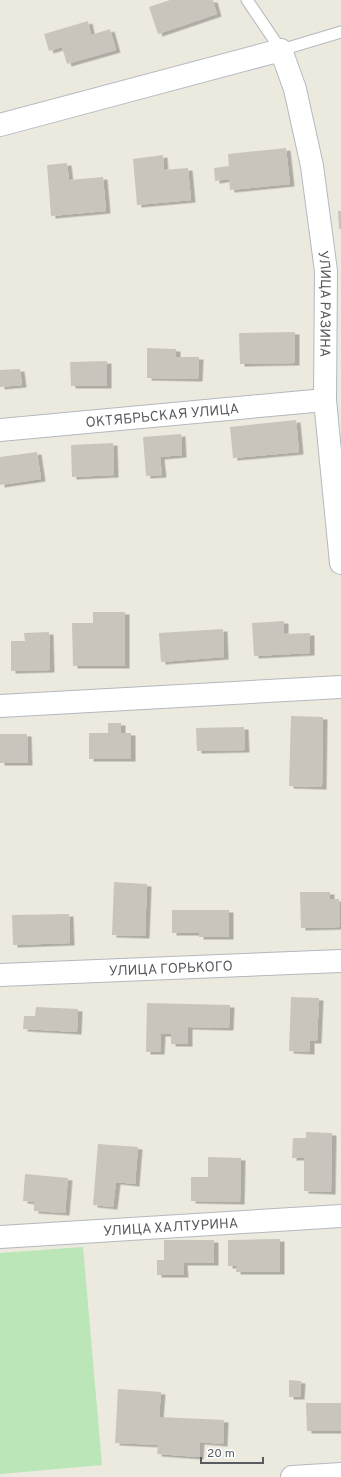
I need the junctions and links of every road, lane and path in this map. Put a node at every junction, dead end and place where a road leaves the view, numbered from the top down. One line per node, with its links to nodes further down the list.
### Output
1 (247, 0): 3 (lane)
2 (341, 32): 3 (lane)
3 (281, 50): 4 (street); 5 (street, УЛИЦА РАЗИНА)
4 (0, 125)
5 (333, 270): 7 (street, УЛИЦА РАЗИНА)
6 (341, 324): 7 (street)
7 (325, 357): 8 (street, УЛИЦА РАЗИНА)
8 (325, 400): 9 (street, ОКТЯБРЬСКАЯ УЛИЦА); 10 (street, УЛИЦА РАЗИНА)
9 (0, 430)
10 (339, 529): 11 (street, УЛИЦА РАЗИНА)
11 (341, 563)
12 (341, 687): 13 (street)
13 (0, 706)
14 (341, 961): 15 (street, УЛИЦА ГОРЬКОГО)
15 (0, 975)
16 (341, 1216): 17 (street, УЛИЦА ХАЛТУРИНА)
17 (0, 1237)
18 (341, 1474): 19 (street)
19 (292, 1477)

